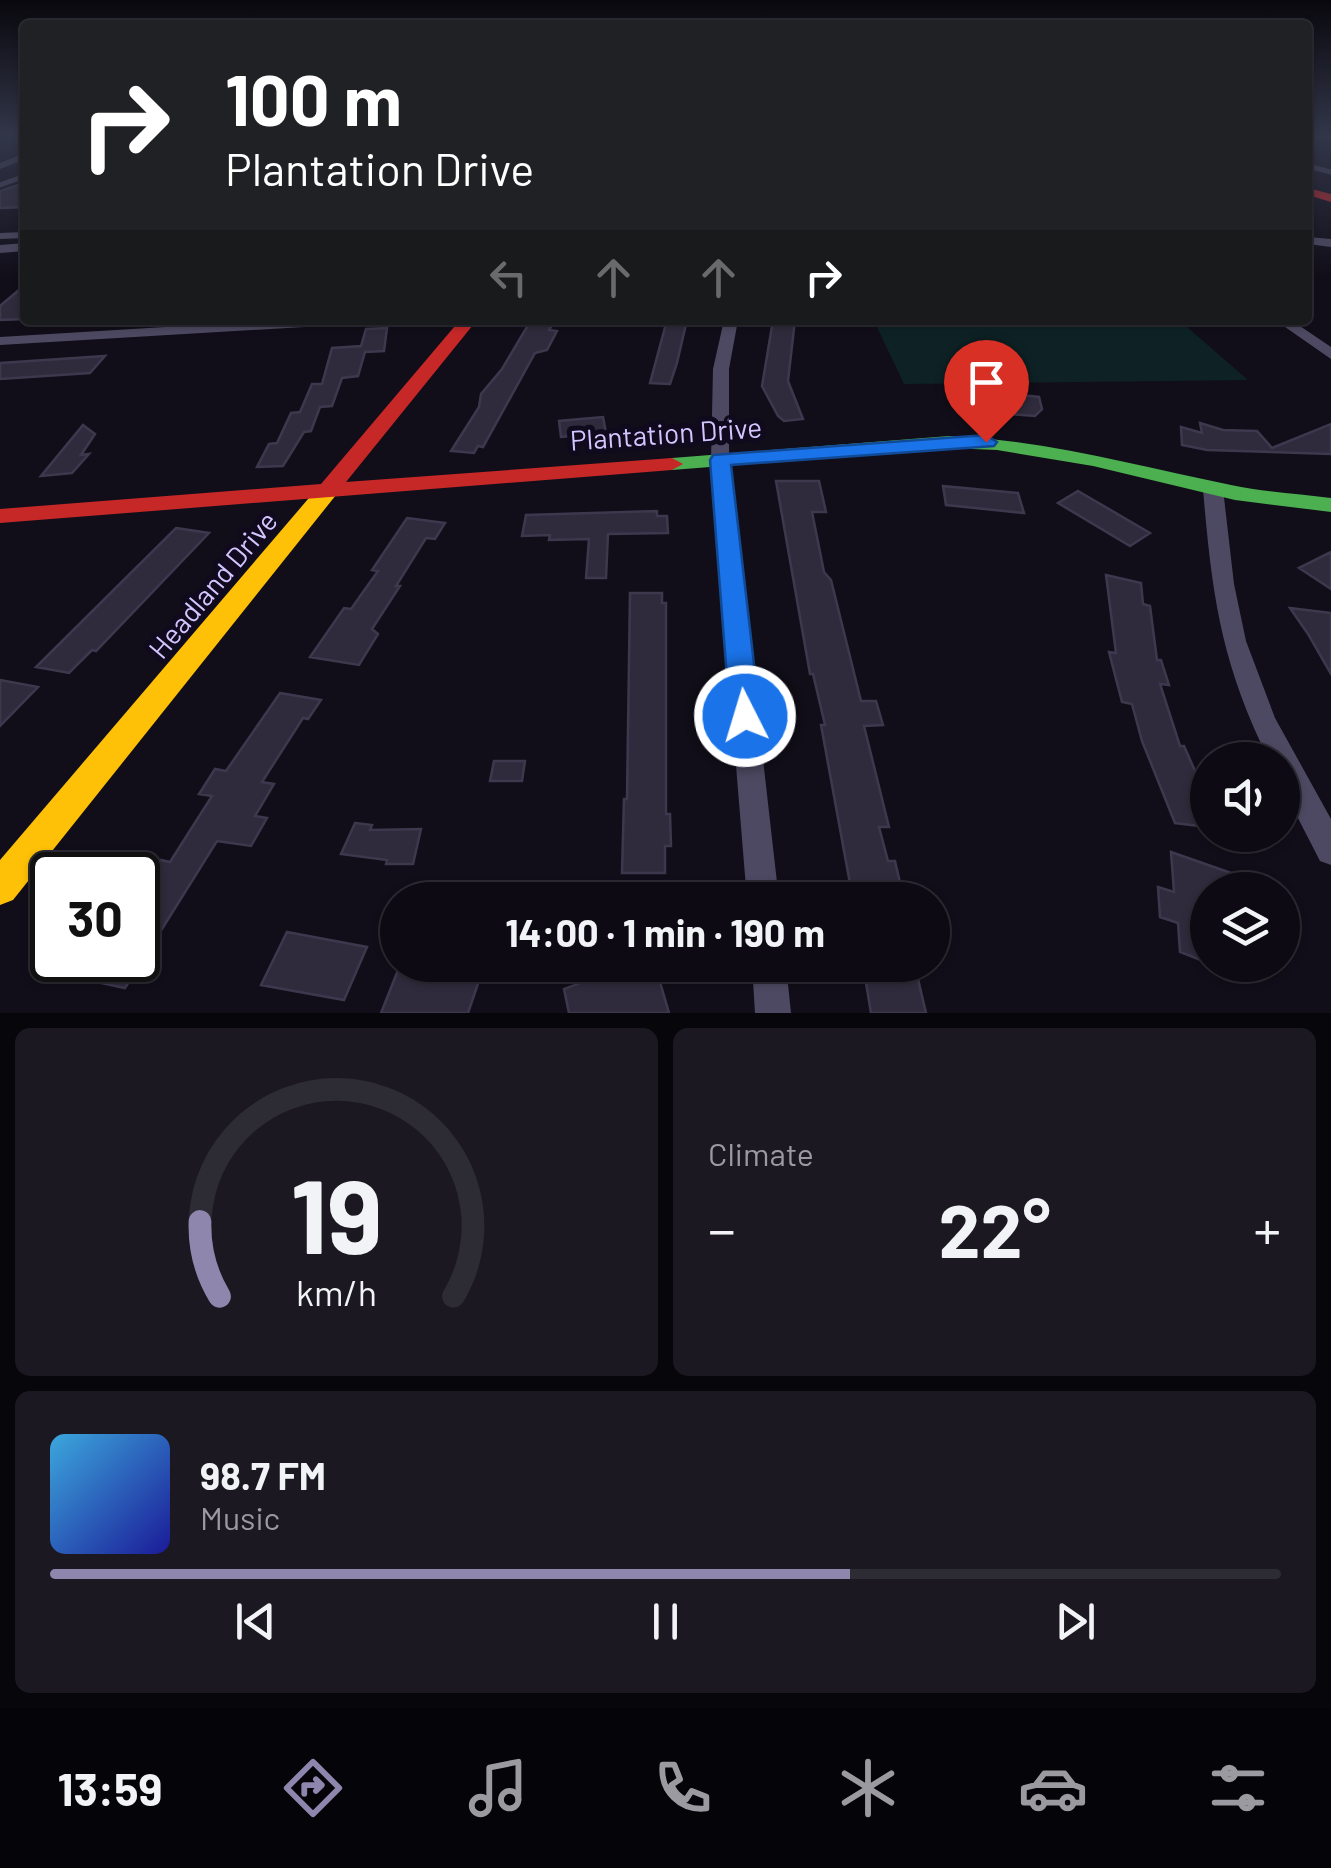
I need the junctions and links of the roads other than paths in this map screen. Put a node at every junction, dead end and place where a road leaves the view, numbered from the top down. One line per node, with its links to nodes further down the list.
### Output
1 (270, 325): 5 (street)
2 (465, 325): 9 (street, Headland Drive)
3 (731, 325): 7 (street)
4 (1289, 325): 6 (street)
5 (0, 341)
6 (1331, 354)
7 (720, 460): 8 (street, Plantation Drive); 9 (street, Plantation Drive); 13 (street)
8 (1213, 489): 10 (street, Plantation Drive); 12 (street)
9 (331, 490): 11 (street, Plantation Drive); 14 (street, Headland Drive)
10 (1331, 505)
11 (0, 516)
12 (1330, 847)
13 (760, 882)
14 (0, 886)
15 (771, 982): 16 (street)
16 (774, 1013)

